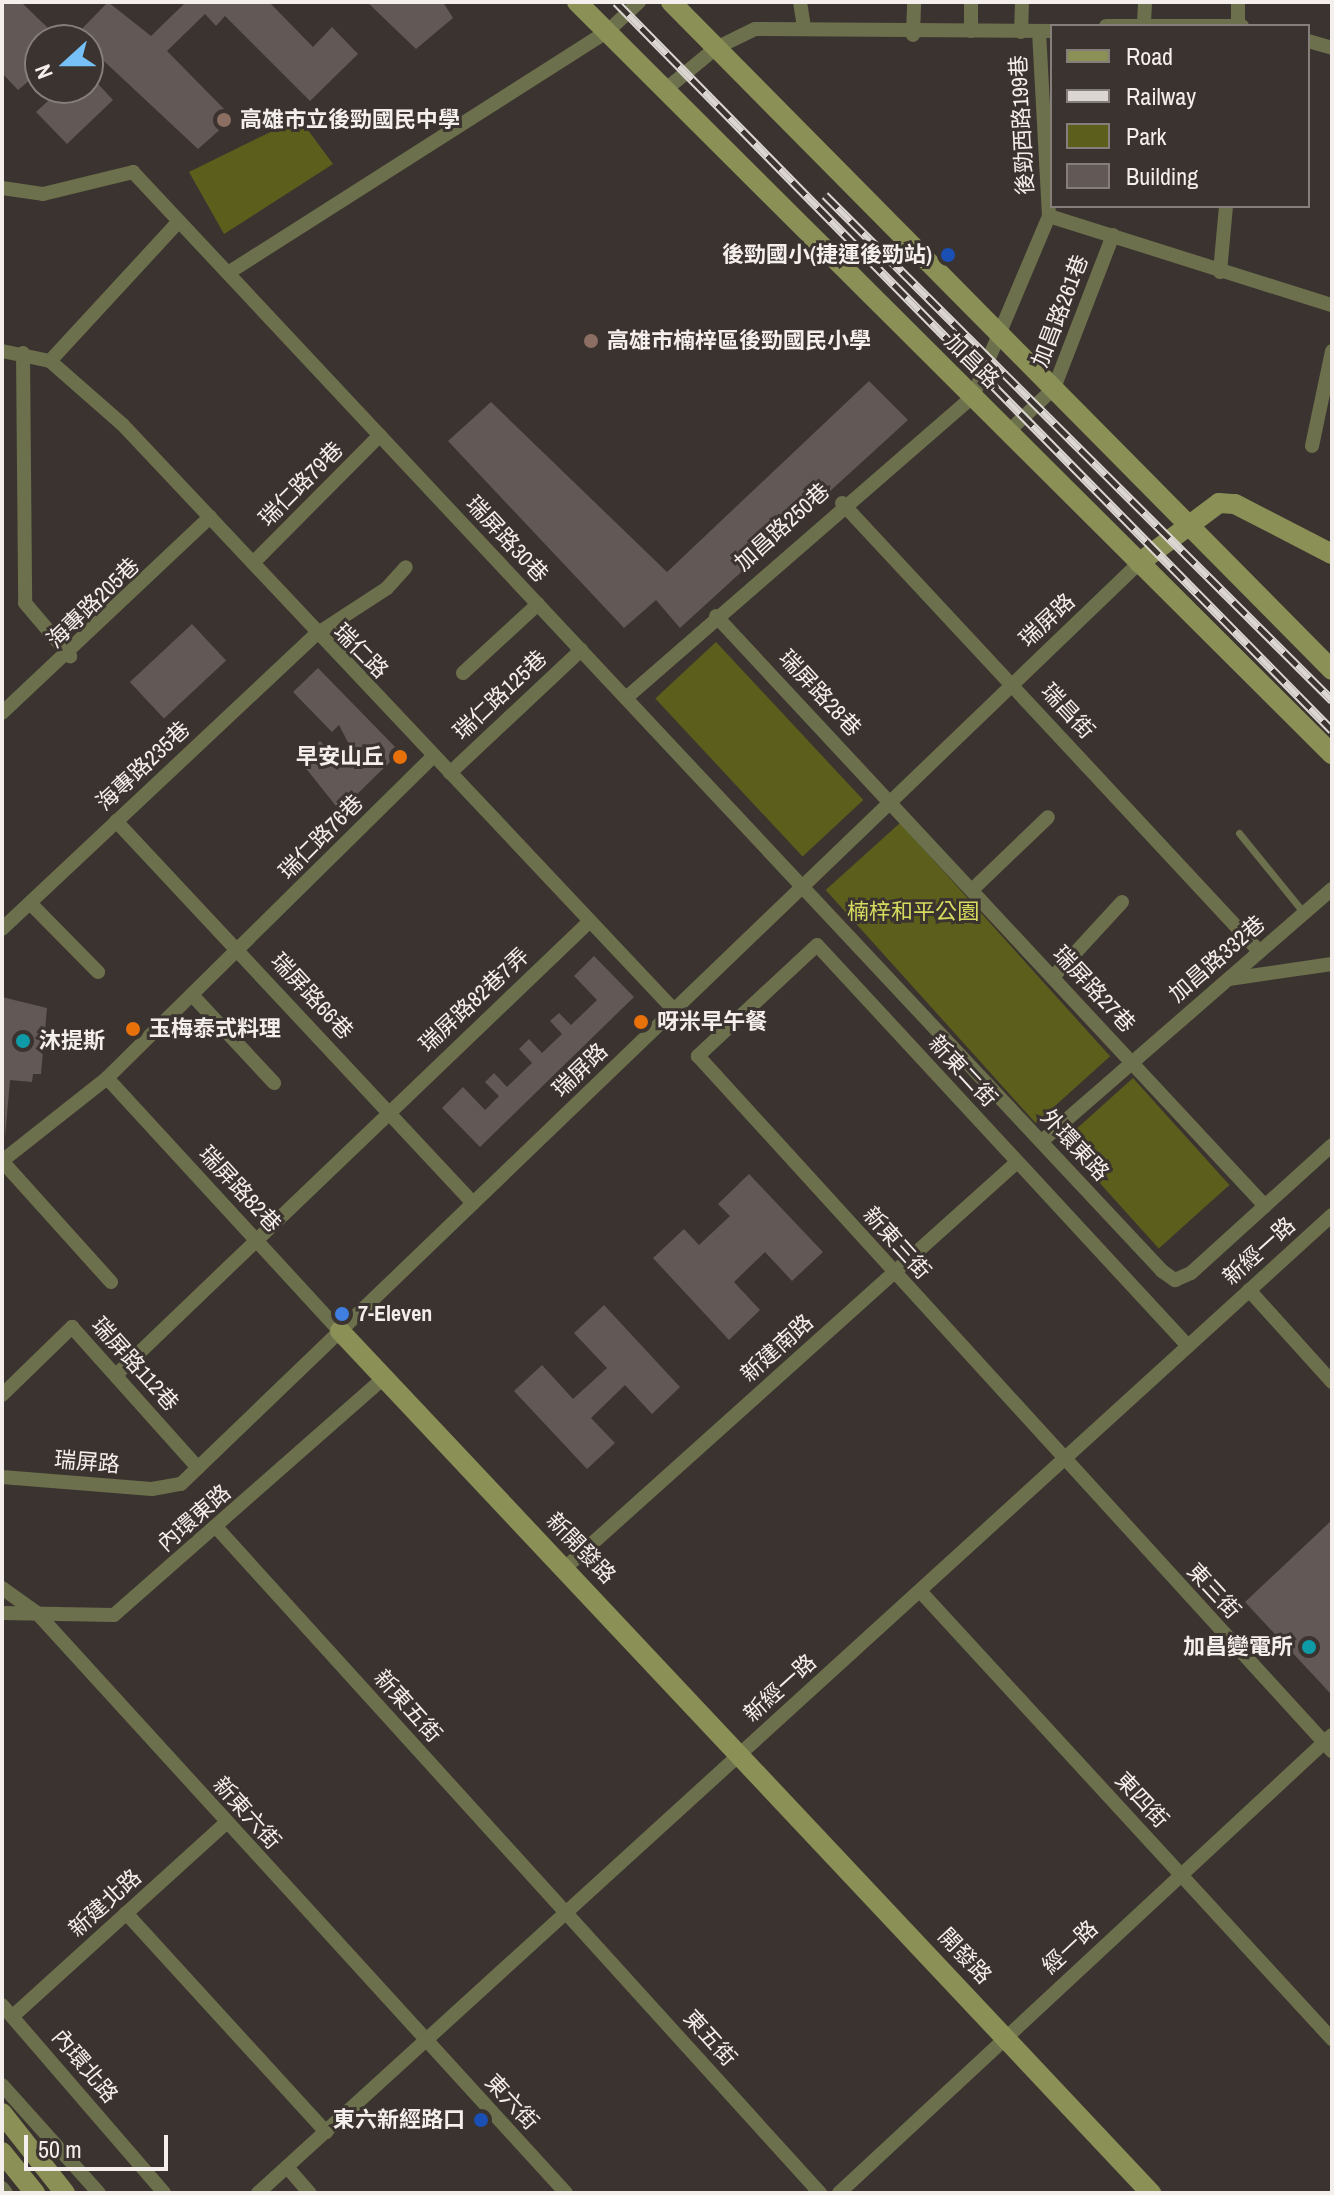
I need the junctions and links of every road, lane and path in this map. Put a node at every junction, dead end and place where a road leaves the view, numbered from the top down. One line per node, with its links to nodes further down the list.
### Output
1 (577, 2): 16 (street, 加昌路)
2 (639, 2): 16 (street)
3 (671, 2): 21 (street, 加昌路)
4 (800, 2): 14 (street)
5 (914, 2): 19 (street)
6 (971, 2): 15 (street)
7 (1022, 2): 17 (street)
8 (1145, 2): 10 (street)
9 (1238, 2): 13 (street)
10 (1144, 22): 11 (street); 12 (street)
11 (1125, 24)
12 (1192, 24)
13 (1239, 24)
14 (804, 27): 19 (street); 21 (street)
15 (971, 31): 17 (street); 19 (street)
16 (607, 32): 23 (street, 加昌路); 30 (street)
17 (1021, 32): 18 (street)
18 (1046, 32): 26 (street, 後勁西路199巷)
19 (913, 35)
20 (1310, 42): 22 (street)
21 (716, 48): 23 (street); 32 (street, 加昌路)
22 (1332, 48)
23 (665, 90): 38 (street, 加昌路)
24 (2, 188): 27 (street, 瑞屏路30巷)
25 (1226, 208): 29 (street)
26 (1049, 216): 28 (street); 32 (street, 加昌路261巷)
27 (179, 221): 30 (street, 瑞屏路30巷); 36 (street)
28 (1113, 235): 29 (street); 37 (street, 加昌路261巷)
29 (1220, 272): 31 (street)
30 (228, 273): 40 (street, 瑞屏路30巷)
31 (1332, 305)
32 (997, 331): 37 (street, 加昌路); 38 (street, 加昌路261巷)
33 (2, 351): 35 (street, 瑞仁路)
34 (1332, 351): 41 (street)
35 (23, 353): 36 (street, 瑞仁路); 53 (street)
36 (50, 361): 43 (street, 瑞仁路)
37 (1054, 388): 39 (street, 加昌路261巷); 44 (street, 加昌路)
38 (973, 396): 39 (street, 加昌路); 42 (street, 加昌路250巷)
39 (1008, 432): 47 (street, 加昌路)
40 (380, 435): 46 (street, 瑞仁路79巷); 49 (street, 瑞屏路30巷)
41 (1312, 446)
42 (842, 503): 50 (street, 加昌路250巷); 56 (street, 瑞昌街)
43 (210, 517): 46 (street, 瑞仁路); 53 (street, 海專路205巷)
44 (1183, 526): 45 (street); 47 (street); 54 (street, 加昌路)
45 (1332, 554)
46 (253, 563): 51 (street, 瑞仁路)
47 (1139, 563): 56 (street, 瑞屏路); 59 (street, 加昌路)
48 (406, 567): 51 (street, 海專路235巷)
49 (538, 604): 52 (street, 瑞屏路30巷); 55 (street)
50 (716, 616): 57 (street, 加昌路250巷); 62 (street, 瑞屏路28巷)
51 (315, 635): 60 (street, 瑞仁路); 64 (street, 海專路235巷)
52 (581, 650): 57 (street, 瑞屏路30巷); 61 (street, 瑞仁路125巷)
53 (70, 656): 58 (street, 海專路205巷)
54 (1332, 670)
55 (463, 673)
56 (1012, 683): 62 (street, 瑞屏路); 75 (street, 瑞昌街)
57 (626, 698): 66 (street, 瑞屏路30巷)
58 (2, 713)
59 (1332, 754)
60 (434, 756): 61 (street, 瑞仁路); 74 (street, 瑞仁路76巷)
61 (450, 773): 72 (street, 瑞仁路)
62 (891, 801): 66 (street, 瑞屏路); 68 (street, 瑞屏路27巷)
63 (1048, 817): 68 (street)
64 (116, 821): 70 (street, 海專路235巷); 74 (street, 瑞屏路66巷)
65 (1239, 833): 71 (lane)
66 (802, 886): 81 (street, 瑞屏路); 87 (street, 外環東路)
67 (1332, 889): 71 (street, 加昌路332巷)
68 (972, 890): 78 (street, 瑞屏路27巷)
69 (1122, 902): 78 (street)
70 (30, 903): 73 (street, 海專路235巷); 77 (street)
71 (1304, 913): 75 (street, 加昌路332巷)
72 (590, 921): 81 (street, 瑞仁路); 86 (street, 瑞屏路82巷7弄)
73 (2, 929)
74 (239, 950): 80 (street); 86 (street, 瑞屏路66巷)
75 (1259, 951): 79 (street, 加昌路332巷)
76 (1332, 964): 79 (street)
77 (98, 972)
78 (1053, 977): 83 (street, 瑞屏路27巷)
79 (1229, 979): 83 (street, 加昌路332巷)
80 (193, 996): 84 (street); 85 (street)
81 (674, 1010): 91 (street, 瑞屏路)
82 (698, 1056): 90 (street, 新東二街); 95 (street, 新東三街)
83 (1131, 1062): 87 (street, 加昌路332巷); 92 (street, 瑞屏路27巷)
84 (107, 1078): 89 (street); 94 (street, 瑞屏路82巷)
85 (274, 1083)
86 (388, 1112): 91 (street, 瑞屏路66巷); 94 (street, 瑞屏路82巷7弄)
87 (1042, 1141): 92 (street, 外環東路)
88 (1332, 1145): 92 (street, 外環東路)
89 (2, 1161): 96 (street)
90 (1017, 1162): 95 (street, 新建南路); 99 (street, 新東二街)
91 (473, 1203): 98 (street, 瑞屏路)
92 (1265, 1206)
93 (1332, 1215): 97 (street, 新經一路)
94 (257, 1240): 98 (street, 瑞屏路82巷); 100 (street)
95 (894, 1273): 104 (street, 新東三街); 108 (street, 新建南路)
96 (111, 1282)
97 (1249, 1290): 99 (street, 新經一路); 102 (street)
98 (340, 1331): 101 (street, 新開發路); 105 (street, 瑞屏路)
99 (1188, 1346): 104 (street, 新經一路)
100 (116, 1375): 103 (street, 瑞屏路112巷); 105 (street, 瑞屏路112巷)
101 (384, 1378): 107 (street, 內環東路); 108 (street, 新開發路)
102 (1332, 1382)
103 (2, 1395)
104 (1063, 1460): 110 (street, 新經一路); 113 (street, 東三街)
105 (198, 1468): 106 (street, 瑞屏路)
106 (2, 1477)
107 (217, 1528): 112 (street, 內環東路); 118 (street, 新東五街)
108 (566, 1567): 114 (street, 新開發路)
109 (2, 1588): 112 (street, 新東六街)
110 (920, 1591): 114 (street, 新經一路); 116 (street, 東四街)
111 (2, 1613): 112 (street, 內環東路)
112 (37, 1613): 115 (street, 新東六街)
113 (1329, 1743): 116 (street, 經一路)
114 (743, 1752): 118 (street, 新經一路); 121 (street, 開發路)
115 (226, 1823): 117 (street, 新建北路); 123 (street, 新東六街)
116 (1180, 1874): 121 (street, 經一路); 122 (street, 東四街)
117 (126, 1913): 120 (street, 新建北路); 126 (street)
118 (566, 1913): 123 (street, 新經一路); 138 (street, 東五街)
119 (2, 2005): 120 (street, 內環北路)
120 (13, 2016): 134 (street, 內環北路)
121 (1007, 2036): 139 (street, 經一路); 140 (street, 開發路)
122 (1332, 2039)
123 (426, 2042): 126 (street, 新經一路); 137 (street, 東六街)
124 (2, 2085): 133 (street)
125 (2, 2113): 132 (street)
126 (326, 2132): 128 (street, 新經一路)
127 (2, 2152): 131 (street)
128 (287, 2167): 135 (street, 新經一路); 136 (street)
129 (2, 2188): 130 (street)
130 (6, 2193)
131 (35, 2193)
132 (65, 2193)
133 (99, 2193)
134 (164, 2193)
135 (258, 2193)
136 (310, 2193)
137 (566, 2193)
138 (820, 2193)
139 (839, 2193)
140 (1151, 2193)

